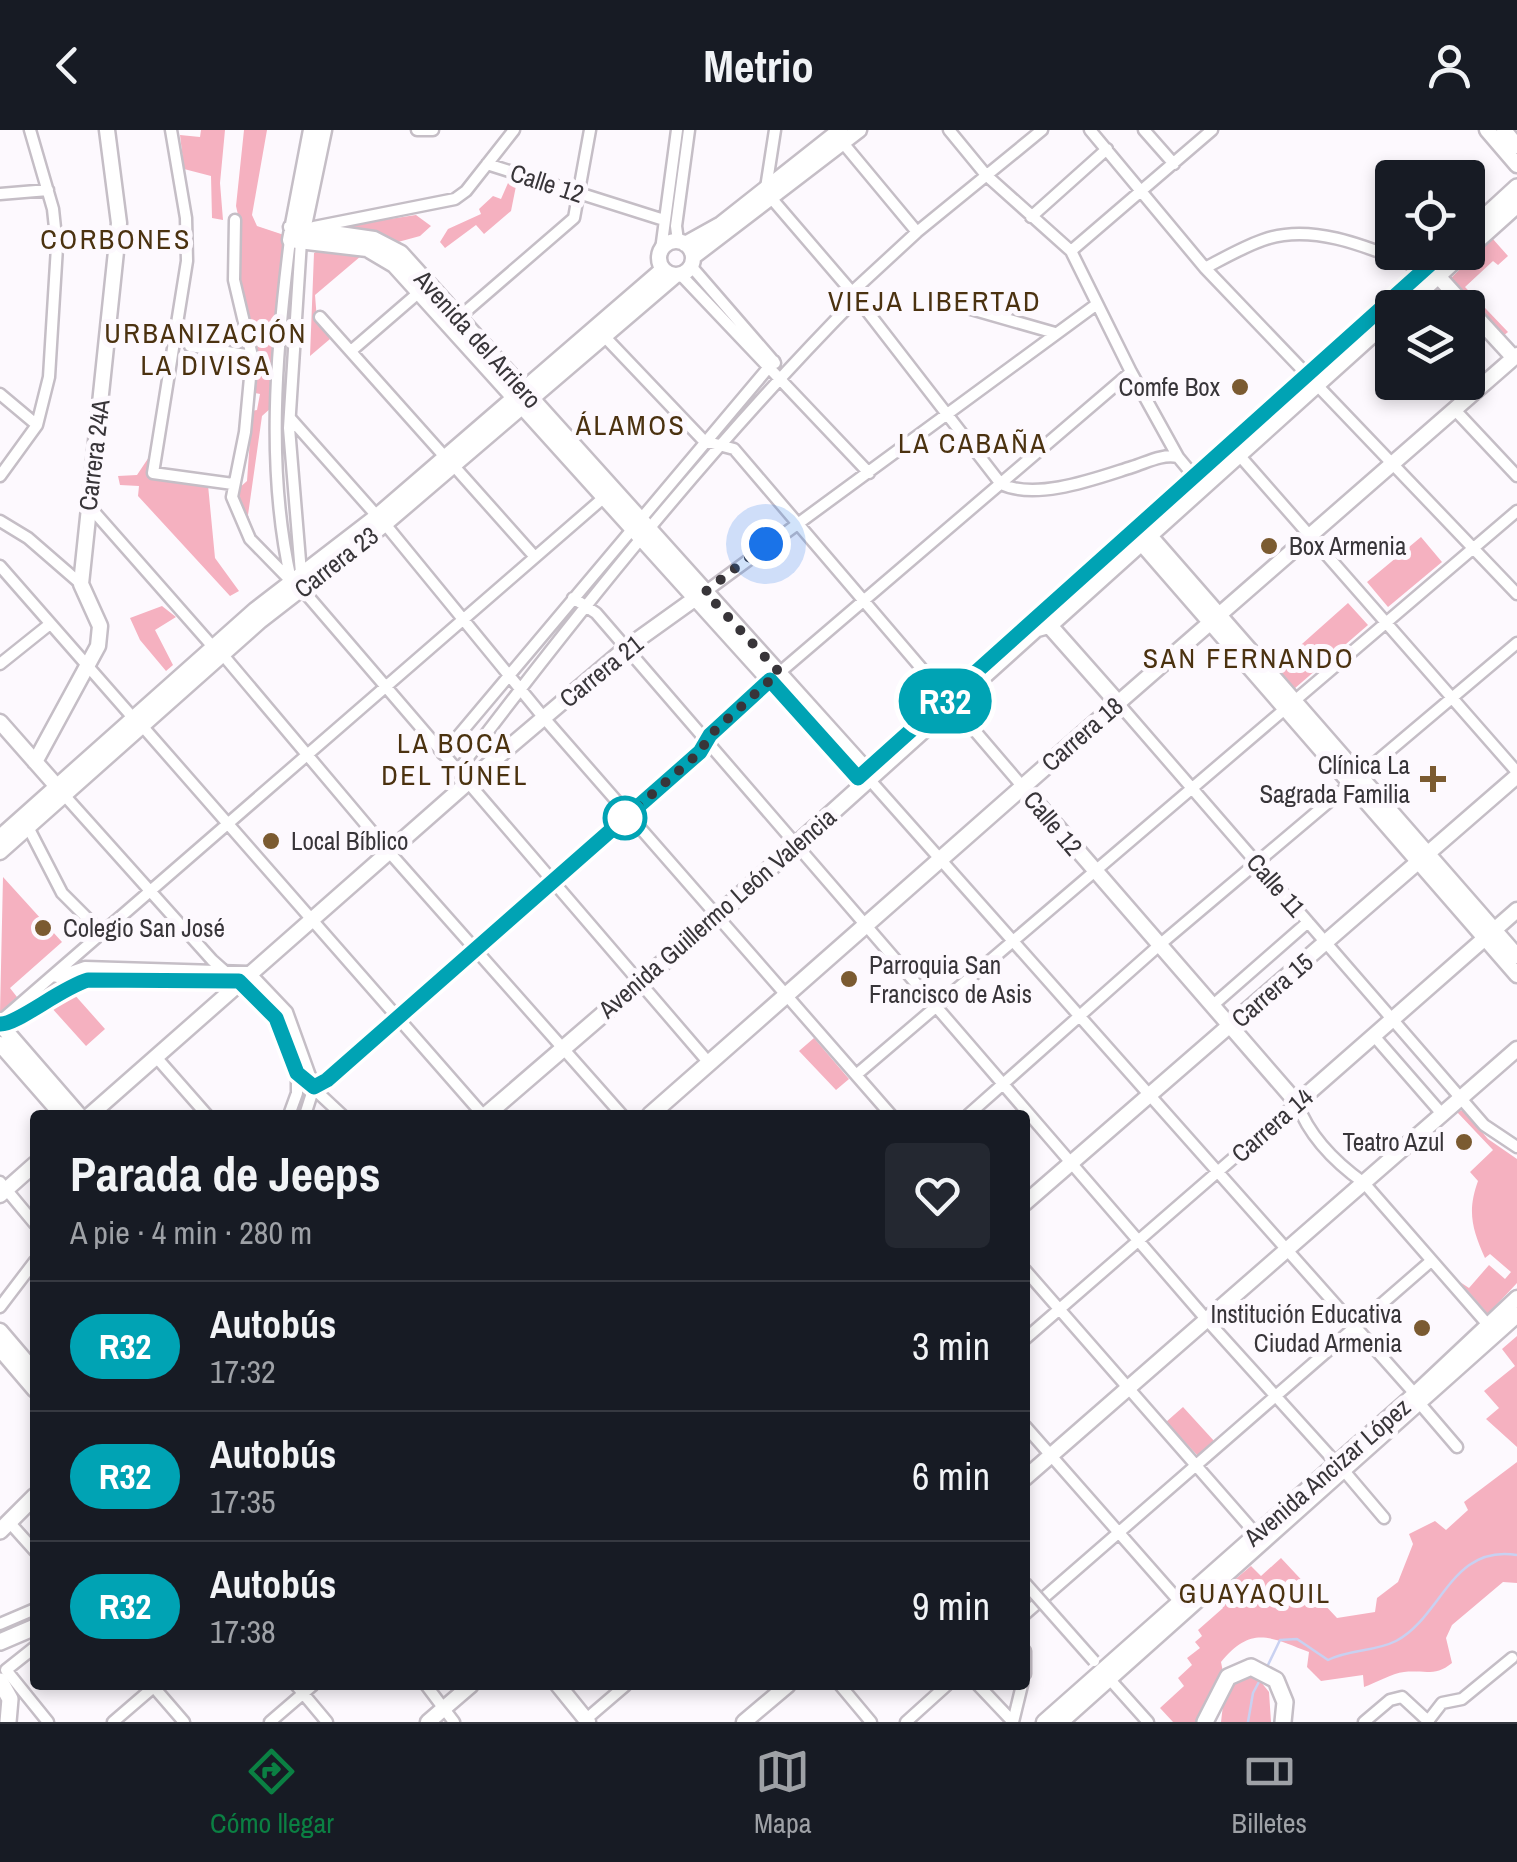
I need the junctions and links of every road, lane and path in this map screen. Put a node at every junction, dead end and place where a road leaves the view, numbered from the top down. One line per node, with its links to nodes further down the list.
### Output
1 (30, 130): 29 (street)
2 (107, 130): 88 (street, Carrera 24A)
3 (171, 130): 85 (street)
4 (311, 130): 40 (street)
5 (324, 130): 40 (street)
6 (418, 130): 7 (street)
7 (433, 130)
8 (514, 130): 24 (street)
9 (590, 130): 32 (street)
10 (676, 130): 38 (street)
11 (689, 130): 44 (street)
12 (775, 130): 33 (street)
13 (859, 130): 21 (street, Carrera 23)
14 (949, 130): 27 (street)
15 (1042, 130): 27 (street)
16 (1090, 130): 23 (street)
17 (1144, 130): 25 (street)
18 (1488, 130): 26 (street)
19 (1504, 130): 22 (street)
20 (1207, 132): 25 (street)
21 (841, 136): 33 (street, Carrera 23); 39 (street)
22 (1517, 146)
23 (1107, 149): 30 (street); 36 (street)
24 (487, 164): 32 (street, Calle 12); 40 (street)
25 (1174, 164): 30 (street)
26 (1517, 165)
27 (986, 175): 36 (street); 39 (street)
28 (1517, 187): 35 (main road)
29 (48, 190): 31 (street); 74 (street)
30 (1144, 190): 43 (street); 45 (street)
31 (0, 194)
32 (580, 194): 38 (street, Calle 12); 56 (street)
33 (769, 194): 44 (street, Carrera 23); 52 (street)
34 (1515, 211): 41 (main road, Avenida Guillermo León Valencia)
35 (1485, 216)
36 (1031, 217): 43 (street)
37 (235, 220): 63 (street)
38 (664, 220): 42 (street)
39 (917, 232): 52 (street)
40 (296, 234): 49 (street, Avenida del Arriero); 73 (street); 100 (street)
41 (1485, 235)
42 (661, 250): 44 (street)
43 (1072, 251): 53 (street)
44 (681, 261): 60 (street, Carrera 23); 65 (street); 70 (street, Carrera 23)
45 (1206, 268): 48 (street); 68 (street)
46 (1433, 270): 48 (main road, Avenida Guillermo León Valencia)
47 (1436, 270): 48 (main road, Avenida Guillermo León Valencia)
48 (1431, 273): 50 (main road, Avenida Guillermo León Valencia); 51 (street); 68 (main road, Avenida Guillermo León Valencia)
49 (424, 288): 56 (street, Avenida del Arriero); 62 (street)
50 (1417, 290)
51 (1448, 290)
52 (854, 295): 67 (street); 72 (street)
53 (1097, 304): 59 (street, Carrera 21); 66 (street)
54 (957, 305): 59 (street)
55 (320, 317): 62 (street)
56 (454, 322): 70 (street, Avenida del Arriero)
57 (1485, 326): 64 (street)
58 (1375, 330): 68 (main road, Avenida Guillermo León Valencia)
59 (1055, 333): 72 (street, Carrera 21)
60 (604, 336): 70 (street, Carrera 23); 75 (street, Calle 12)
61 (190, 346): 63 (street)
62 (351, 351): 79 (street)
63 (252, 356): 85 (street)
64 (1516, 358): 71 (street, Carrera 18)
65 (771, 364): 67 (street); 75 (street)
66 (1131, 372): 78 (street); 86 (street)
67 (779, 379): 76 (street); 81 (street)
68 (1310, 382): 77 (main road, Avenida Guillermo León Valencia); 80 (street); 84 (main road, Avenida Guillermo León Valencia)
69 (0, 394): 74 (street)
70 (523, 398): 79 (street, Carrera 23); 87 (street, Avenida del Arriero)
71 (1454, 410): 80 (street, Carrera 18); 83 (street)
72 (948, 414): 81 (street, Carrera 21); 86 (street)
73 (290, 418): 91 (street); 100 (street)
74 (36, 425): 82 (street)
75 (704, 441): 76 (street, Calle 12); 93 (street)
76 (718, 446): 92 (street, Calle 12); 95 (street)
77 (1239, 454): 84 (main road, Avenida Guillermo León Valencia); 96 (street)
78 (1178, 456): 84 (street); 86 (street)
79 (449, 461): 91 (street, Carrera 23); 98 (street)
80 (1394, 463): 96 (street, Carrera 18); 97 (street)
81 (869, 473): 92 (street, Carrera 21)
82 (0, 476)
83 (1517, 476)
84 (1198, 482): 94 (main road, Avenida Guillermo León Valencia)
85 (232, 484): 100 (street)
86 (1001, 484): 105 (street)
87 (609, 494): 93 (street, Avenida del Arriero); 98 (street)
88 (88, 506): 101 (street, Carrera 24A); 114 (street)
89 (1517, 510): 97 (street)
90 (0, 520): 101 (street)
91 (381, 520): 100 (street, Carrera 23); 108 (street)
92 (796, 521): 103 (street, Carrera 21); 105 (street, Calle 12)
93 (635, 523): 95 (street, Avenida del Arriero); 104 (street)
94 (1141, 534): 107 (street); 110 (main road, Avenida Guillermo León Valencia)
95 (646, 536): 103 (street, Avenida del Arriero); 106 (street)
96 (1311, 536): 107 (street, Carrera 18); 109 (street)
97 (1473, 546): 102 (street); 109 (street)
98 (535, 557): 108 (street)
99 (0, 566): 111 (street)
100 (298, 581): 114 (street, Carrera 23); 120 (street)
101 (81, 584): 116 (street, Carrera 24A)
102 (1517, 594)
103 (700, 595): 113 (street, Carrera 21); 118 (street, Avenida del Arriero)
104 (573, 598): 106 (street); 117 (street)
105 (864, 602): 118 (street); 124 (street, Calle 12)
106 (586, 606): 113 (street); 119 (street)
107 (1216, 619): 122 (street, Carrera 18); 123 (street)
108 (463, 620): 117 (street); 120 (street)
109 (1386, 622): 121 (street); 123 (street)
110 (1042, 623): 122 (main road, Calle 11); 124 (main road, Avenida Guillermo León Valencia)
111 (50, 624): 115 (street); 116 (street)
112 (1517, 643): 121 (street)
113 (626, 648): 125 (street, Carrera 21); 128 (street)
114 (219, 651): 127 (street, Carrera 23); 130 (street)
115 (0, 664)
116 (90, 666): 127 (street); 131 (street, Carrera 24A)
117 (508, 674): 119 (street); 129 (street)
118 (775, 676): 128 (street); 135 (street, Avenida del Arriero)
119 (520, 687): 125 (street); 133 (street)
120 (385, 688): 129 (street); 130 (street)
121 (1452, 698): 132 (street); 134 (street)
122 (1118, 703): 136 (main road, Carrera 18); 137 (street, Calle 11)
123 (1290, 704): 134 (street); 137 (street)
124 (952, 707): 135 (main road, Avenida Guillermo León Valencia); 136 (street, Calle 12)
125 (544, 718): 133 (street, Carrera 21); 139 (street)
126 (0, 722): 131 (street)
127 (140, 724): 138 (street, Carrera 23); 140 (street)
128 (708, 742): 139 (street); 143 (street)
129 (442, 754): 133 (street)
130 (307, 755): 140 (street); 145 (street)
131 (35, 762): 138 (street)
132 (1517, 774): 146 (street, Carrera 15)
133 (462, 778): 145 (street, Carrera 21); 150 (street)
134 (1356, 779): 146 (street); 148 (street)
135 (866, 782): 143 (main road, Avenida Guillermo León Valencia); 147 (street)
136 (1022, 786): 147 (main road, Carrera 18); 149 (street, Calle 12)
137 (1192, 788): 148 (street, Calle 11); 149 (street)
138 (61, 791): 141 (street, Carrera 23); 142 (street, Carrera 23); 151 (street)
139 (629, 814): 150 (street); 153 (street)
140 (227, 824): 151 (street); 154 (street)
141 (28, 827): 144 (street, Carrera 23); 157 (street)
142 (0, 837)
143 (797, 845): 153 (main road, Avenida Guillermo León Valencia); 156 (street)
144 (0, 852)
145 (390, 853): 154 (street, Carrera 21); 162 (street)
146 (1425, 858): 158 (street); 160 (street, Carrera 15)
147 (941, 859): 156 (main road, Carrera 18); 159 (street)
148 (1256, 863): 155 (street, Calle 11); 161 (street)
149 (1094, 870): 159 (street); 161 (street, Calle 12)
150 (553, 882): 162 (street); 169 (street)
151 (150, 891): 157 (street); 166 (street)
152 (1517, 910): 158 (street, Carrera 14)
153 (717, 916): 169 (main road, Avenida Guillermo León Valencia); 170 (street)
154 (312, 919): 168 (street, Carrera 21); 175 (street)
155 (1308, 922): 160 (street, Calle 11); 173 (street)
156 (865, 924): 170 (main road, Carrera 18); 172 (street)
157 (102, 933): 164 (street)
158 (1490, 934): 163 (street); 167 (street); 176 (street, Carrera 14)
159 (1014, 940): 172 (street); 174 (street)
160 (1326, 943): 176 (street, Calle 11); 178 (street, Carrera 15)
161 (1159, 945): 173 (street, Calle 12); 174 (street)
162 (476, 949): 175 (street); 181 (street)
163 (1517, 956)
164 (65, 966): 165 (street); 171 (street)
165 (85, 967): 166 (street); 171 (street)
166 (225, 970): 168 (street)
167 (1517, 975)
168 (244, 977): 177 (street); 183 (street, Carrera 21); 185 (street); 188 (street)
169 (640, 982): 181 (main road, Avenida Guillermo León Valencia); 184 (street)
170 (785, 994): 184 (main road, Carrera 18); 186 (street)
171 (26, 998): 177 (street)
172 (937, 1006): 186 (street); 187 (street)
173 (1212, 1006): 178 (street, Calle 12)
174 (1080, 1016): 187 (street); 189 (street)
175 (398, 1017): 188 (street); 199 (street)
176 (1394, 1018): 179 (street, Carrera 14); 190 (street, Calle 11)
177 (1, 1026): 193 (street)
178 (1230, 1026): 189 (street, Carrera 15); 191 (street, Calle 12)
179 (1374, 1036): 191 (street, Carrera 14); 207 (street)
180 (0, 1044): 192 (street)
181 (562, 1048): 200 (main road, Avenida Guillermo León Valencia); 201 (street)
182 (1517, 1049): 190 (street)
183 (156, 1057): 194 (street, Carrera 21); 195 (street)
184 (709, 1062): 202 (main road, Carrera 18)
185 (297, 1073): 188 (street); 196 (street)
186 (856, 1075): 203 (street)
187 (1004, 1084): 204 (street); 205 (street)
188 (314, 1087): 197 (street); 198 (street)
189 (1150, 1095): 209 (street, Carrera 15); 211 (street)
190 (1462, 1098): 207 (street); 208 (street, Calle 11)
191 (1297, 1104): 211 (street, Carrera 14); 212 (street, Calle 12)
192 (58, 1110)
193 (75, 1110)
194 (96, 1110)
195 (203, 1110)
196 (290, 1110)
197 (307, 1110)
198 (337, 1110)
199 (480, 1110)
200 (490, 1110)
201 (618, 1110)
202 (656, 1110)
203 (887, 1110)
204 (974, 1110)
205 (1027, 1110)
206 (1030, 1113): 209 (street)
207 (1442, 1114): 212 (street)
208 (1517, 1147)
209 (1073, 1162): 214 (street, Carrera 15); 216 (street)
210 (30, 1168): 213 (street)
211 (1220, 1171): 216 (street, Carrera 14); 217 (street)
212 (1364, 1183): 217 (street); 218 (street, Calle 12)
213 (2, 1189): 215 (street)
214 (1030, 1199)
215 (30, 1219)
216 (1138, 1241): 223 (street, Carrera 14); 225 (street)
217 (1285, 1251): 225 (street); 226 (street)
218 (1431, 1261): 226 (street); 227 (street, Calle 12)
219 (30, 1268): 222 (street)
220 (1030, 1276): 223 (street)
221 (1517, 1298): 227 (street, Avenida Ancizar López)
222 (0, 1307)
223 (1060, 1309): 229 (street, Carrera 14); 233 (street)
224 (1517, 1315): 235 (street, Avenida Ancizar López)
225 (1206, 1319): 233 (street); 234 (street)
226 (1355, 1326): 234 (street); 235 (street)
227 (1489, 1326): 235 (street, Avenida Ancizar López)
228 (0, 1332): 231 (street)
229 (1030, 1335)
230 (0, 1349): 232 (street)
231 (30, 1366)
232 (30, 1384)
233 (1127, 1388): 238 (street); 239 (street)
234 (1276, 1396): 239 (street); 240 (street)
235 (1418, 1400): 237 (street); 240 (street, Avenida Ancizar López)
236 (1030, 1432): 238 (street)
237 (1457, 1447)
238 (1052, 1456): 241 (street); 245 (street)
239 (1198, 1466): 245 (street); 246 (street)
240 (1341, 1468): 243 (street); 246 (street, Avenida Ancizar López); 257 (street, Avenida Ancizar López)
241 (1030, 1474)
242 (30, 1500): 244 (main road)
243 (1384, 1518)
244 (3, 1524): 247 (street)
245 (1117, 1531): 249 (street); 250 (street)
246 (1256, 1534): 249 (street, Avenida Ancizar López)
247 (30, 1547)
248 (1030, 1589): 257 (street, bridge)
249 (1179, 1601): 257 (street, Avenida Ancizar López)
250 (1030, 1609)
251 (30, 1611): 252 (street)
252 (0, 1624)
253 (30, 1629): 254 (main road)
254 (0, 1642)
255 (30, 1651): 258 (street)
256 (1512, 1658): 274 (street)
257 (1102, 1671): 287 (street, Avenida Ancizar López); 288 (street, Avenida Ancizar López); 289 (street)
258 (3, 1675): 275 (main road); 276 (street)
259 (150, 1690): 277 (street)
260 (157, 1690): 278 (street)
261 (302, 1690): 279 (street)
262 (305, 1690): 280 (street)
263 (430, 1690): 272 (street)
264 (465, 1690): 272 (street)
265 (562, 1690): 273 (street)
266 (620, 1690): 273 (street)
267 (782, 1690): 283 (street)
268 (844, 1690): 284 (street)
269 (941, 1690): 285 (street)
270 (983, 1690): 286 (street)
271 (1021, 1690): 286 (street)
272 (443, 1709): 281 (street); 282 (street)
273 (586, 1721)
274 (1429, 1721): 292 (street)
275 (8, 1722)
276 (48, 1722)
277 (114, 1722)
278 (184, 1722)
279 (270, 1722)
280 (326, 1722)
281 (428, 1722)
282 (454, 1722)
283 (744, 1722)
284 (871, 1722)
285 (906, 1722)
286 (1013, 1722)
287 (1044, 1722)
288 (1061, 1722)
289 (1148, 1722)
290 (1205, 1722): 291 (main road)
291 (1284, 1722)
292 (1364, 1722)

